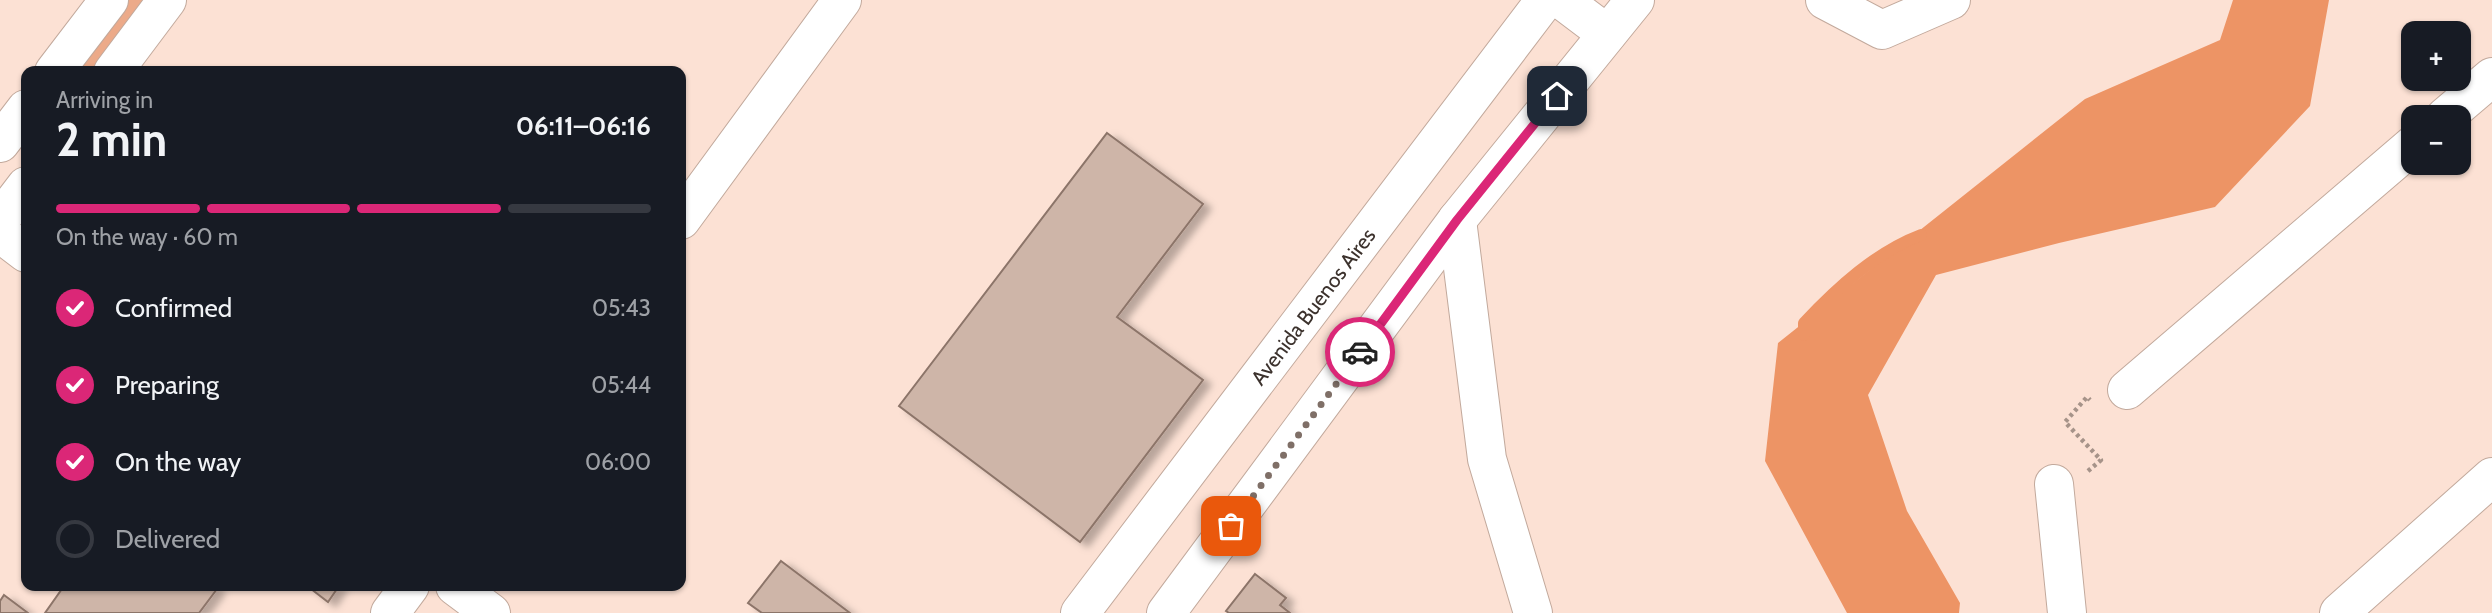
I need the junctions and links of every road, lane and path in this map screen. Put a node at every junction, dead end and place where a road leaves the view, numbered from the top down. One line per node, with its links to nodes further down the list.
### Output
1 (109, 0): 10 (street)
2 (167, 0): 11 (street)
3 (842, 0): 18 (street)
4 (1545, 0): 30 (street, Avenida Buenos Aires)
5 (1562, 0): 9 (street)
6 (1635, 0): 9 (street)
7 (1825, 0): 8 (street)
8 (1951, 0)
9 (1607, 34): 20 (street)
10 (59, 66)
11 (118, 66)
12 (2492, 77): 13 (street)
13 (2459, 105)
14 (21, 116): 15 (street)
15 (0, 143)
16 (2401, 155): 23 (street)
17 (21, 193): 19 (street)
18 (686, 213)
19 (0, 220)
20 (1457, 220): 31 (street); 32 (street)
21 (0, 233): 22 (street)
22 (21, 249)
23 (2111, 398): 25 (path)
24 (2492, 477): 34 (street)
25 (2069, 479): 33 (street)
26 (406, 591): 28 (street)
27 (462, 591): 29 (street)
28 (390, 613)
29 (491, 613)
30 (1080, 613)
31 (1166, 613)
32 (1534, 613)
33 (2067, 613)
34 (2340, 613)

